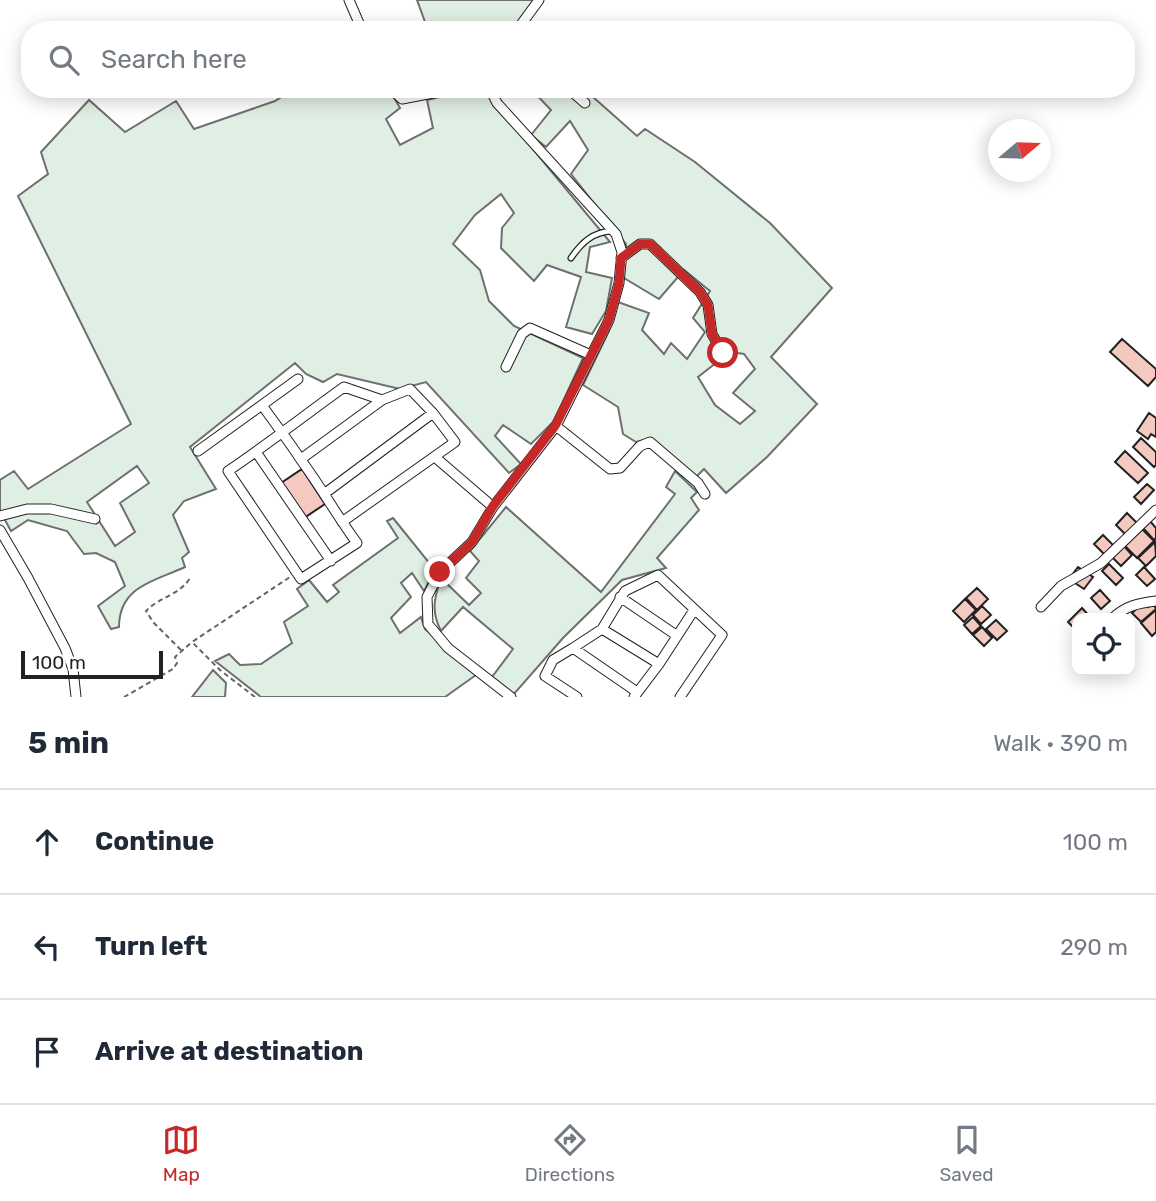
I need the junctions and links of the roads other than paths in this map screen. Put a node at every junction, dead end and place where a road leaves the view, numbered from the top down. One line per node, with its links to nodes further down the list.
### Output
1 (349, 0): 3 (street)
2 (539, 0): 4 (street)
3 (358, 21)
4 (524, 21)
5 (494, 98): 8 (street)
6 (579, 98): 7 (street)
7 (585, 103)
8 (613, 231): 9 (lane); 10 (street)
9 (571, 258)
10 (621, 258): 11 (street); 12 (street)
11 (723, 353)
12 (591, 355): 13 (street); 18 (street)
13 (506, 367)
14 (298, 379): 16 (street)
15 (382, 400): 17 (street); 19 (street); 22 (street)
16 (262, 405): 19 (street); 20 (street)
17 (433, 413): 23 (street); 24 (street)
18 (555, 426): 25 (street); 26 (street)
19 (281, 433): 21 (street); 22 (street)
20 (198, 451)
21 (257, 452): 32 (street); 32 (street)
22 (301, 458): 24 (street)
23 (436, 458): 26 (street); 30 (street)
24 (324, 494): 30 (street)
25 (705, 494)
26 (493, 506): 44 (street)
27 (1156, 510): 35 (street)
28 (0, 516): 29 (street)
29 (95, 519)
30 (342, 522): 32 (street)
31 (0, 530): 43 (street)
32 (331, 561)
33 (620, 597): 36 (street); 38 (street); 39 (street)
34 (1156, 601): 37 (street)
35 (1041, 607)
36 (694, 610): 39 (street); 46 (street)
37 (1118, 613)
38 (602, 629): 40 (street); 41 (street)
39 (676, 635): 41 (street)
40 (573, 649): 42 (street); 45 (street)
41 (659, 664): 42 (street)
42 (635, 694)
43 (74, 696)
44 (511, 697)
45 (577, 697)
46 (680, 697)

